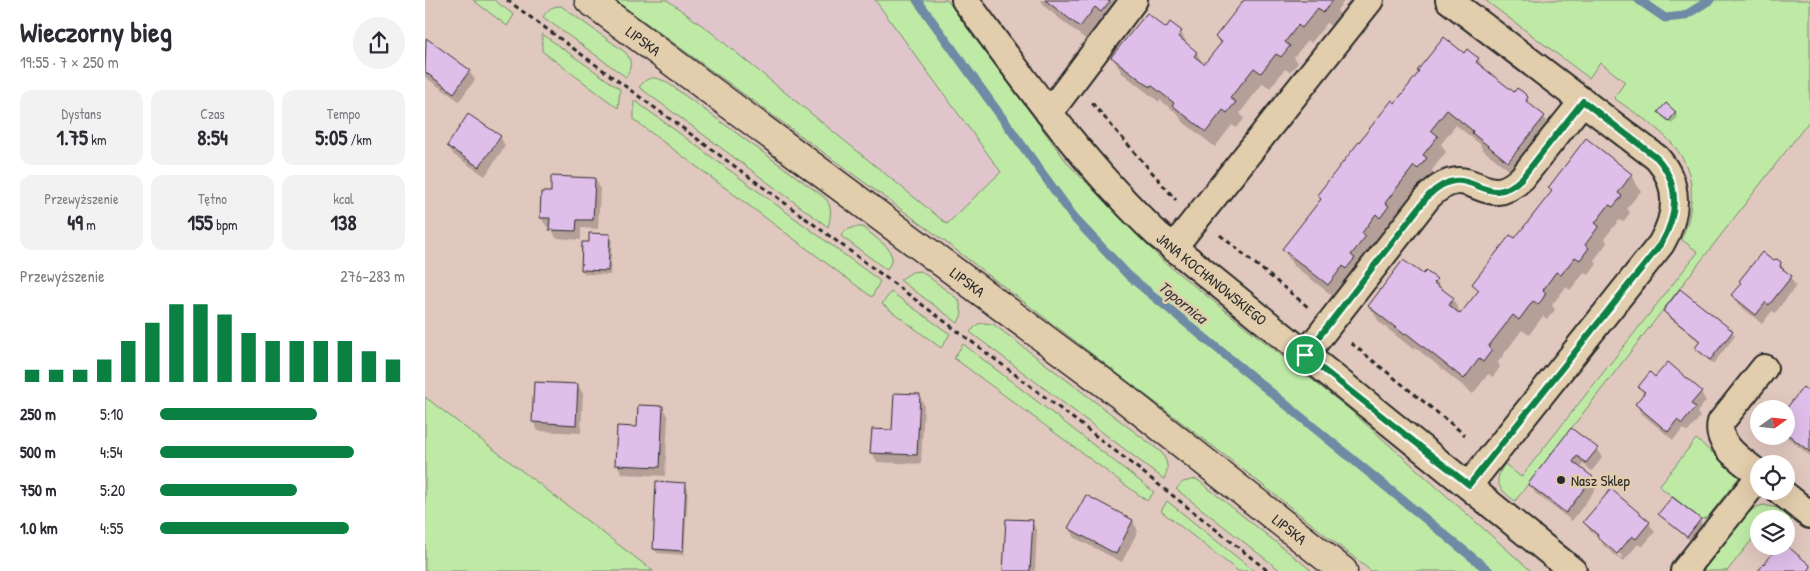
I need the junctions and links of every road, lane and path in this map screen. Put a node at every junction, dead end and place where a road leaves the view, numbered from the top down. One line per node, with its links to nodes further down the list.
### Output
1 (507, 0): 17 (path)
2 (589, 0): 18 (main road, LIPSKA)
3 (965, 0): 8 (street, JANA KOCHANOWSKIEGO)
4 (1134, 0): 8 (street)
5 (1370, 0): 9 (street)
6 (1449, 0): 7 (street)
7 (1583, 101): 10 (street); 13 (street)
8 (1049, 112): 9 (street, JANA KOCHANOWSKIEGO)
9 (1173, 248): 10 (street, JANA KOCHANOWSKIEGO)
10 (1305, 355): 13 (street, JANA KOCHANOWSKIEGO)
11 (1764, 368): 12 (street)
12 (1750, 468)
13 (1469, 485): 19 (street, JANA KOCHANOWSKIEGO)
14 (1750, 487): 20 (street)
15 (1791, 500): 16 (street)
16 (1810, 515)
17 (1268, 571)
18 (1343, 571)
19 (1573, 571)
20 (1684, 571)

